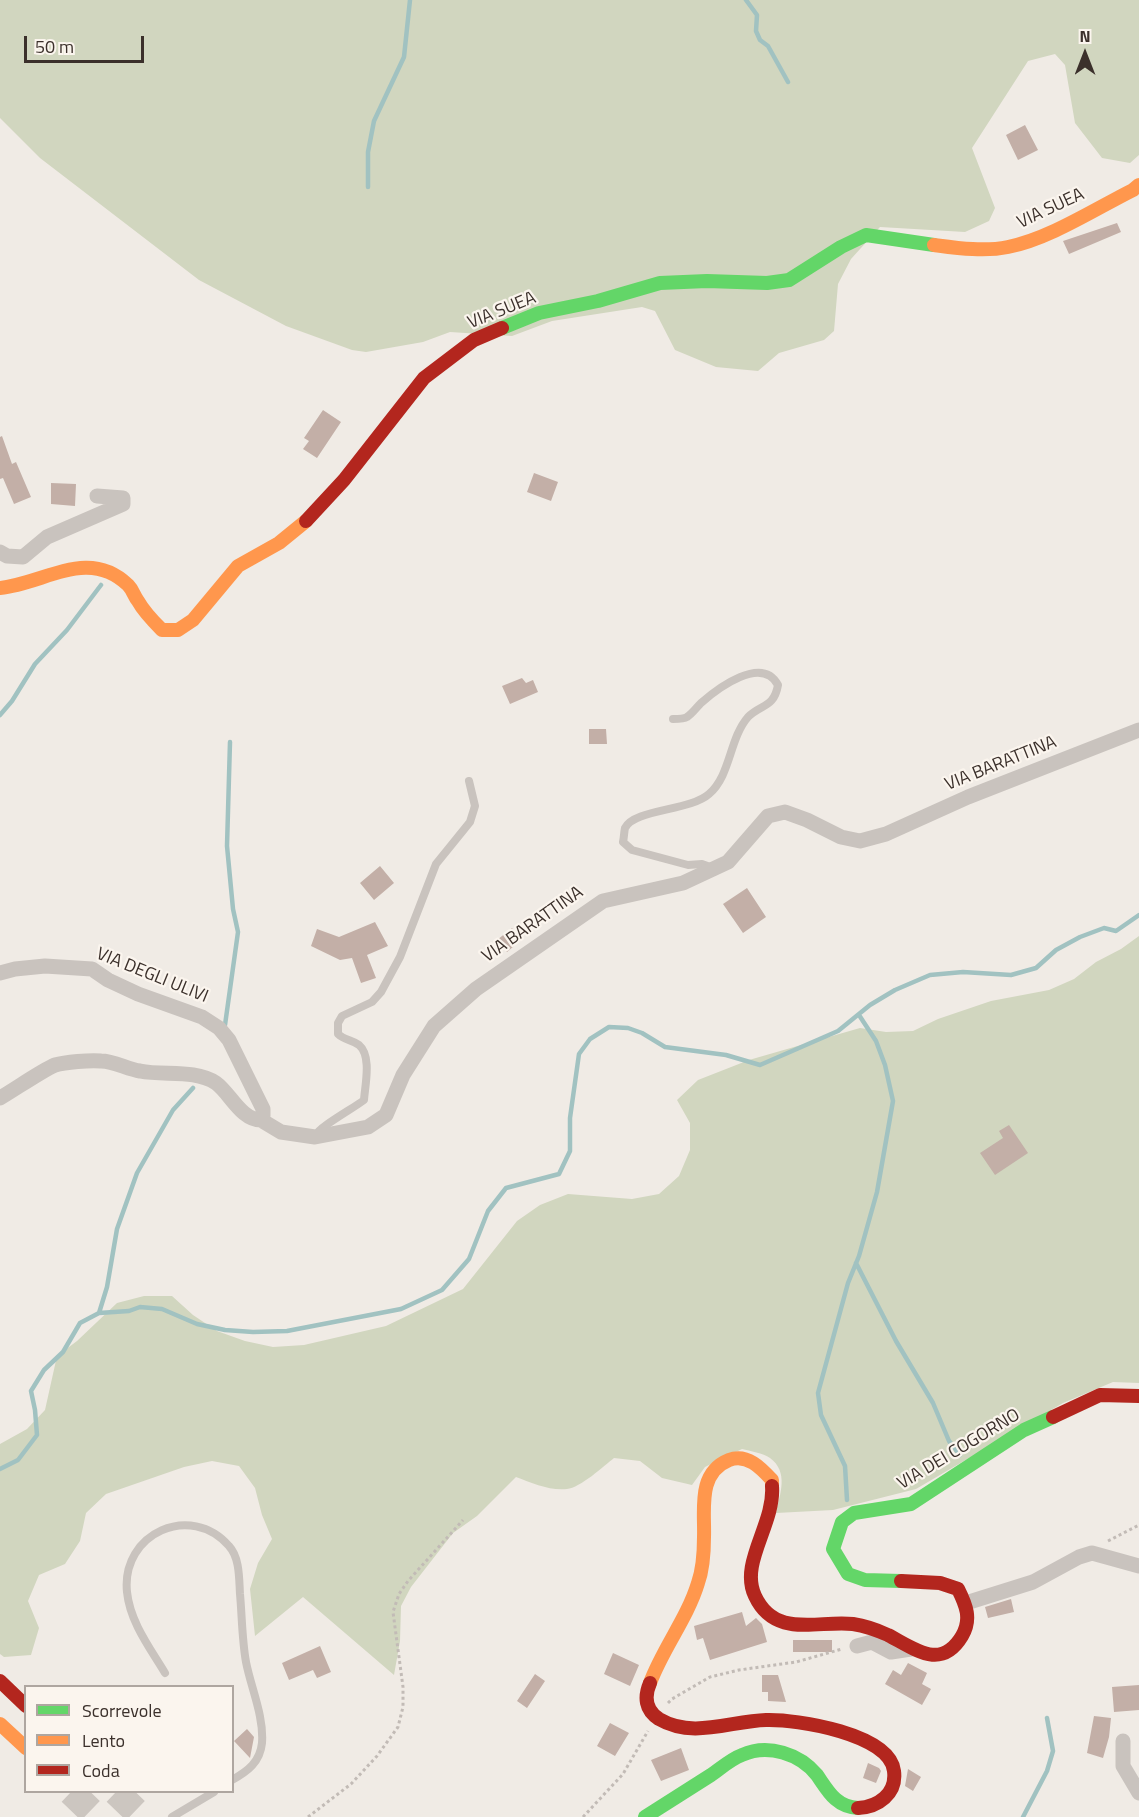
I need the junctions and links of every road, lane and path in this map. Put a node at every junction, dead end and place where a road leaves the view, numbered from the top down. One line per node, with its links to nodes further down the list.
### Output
1 (1139, 185): 4 (main road, VIA SUEA)
2 (97, 496): 3 (street)
3 (0, 552)
4 (0, 588)
5 (673, 719): 8 (lane)
6 (1139, 730): 8 (street, VIA BARATTINA)
7 (470, 781): 12 (lane)
8 (715, 868): 12 (street, VIA BARATTINA)
9 (0, 973): 11 (street, VIA DEGLI ULIVI)
10 (0, 1098): 11 (street)
11 (261, 1120): 12 (street, VIA BARATTINA)
12 (315, 1137)
13 (1139, 1396): 18 (main road, VIA DEI COGORNO)
14 (463, 1520): 32 (path)
15 (1139, 1525): 16 (path)
16 (1092, 1553): 17 (street); 18 (street)
17 (1139, 1566)
18 (966, 1603): 20 (main road)
19 (857, 1646): 20 (street); 24 (path)
20 (910, 1649): 24 (main road)
21 (165, 1674): 28 (lane)
22 (2, 1683): 23 (main road)
23 (24, 1704)
24 (656, 1717): 33 (path); 34 (main road)
25 (0, 1724): 27 (main road)
26 (1123, 1741): 30 (street)
27 (24, 1746)
28 (234, 1779)
29 (211, 1793): 31 (lane)
30 (1139, 1793)
31 (172, 1817)
32 (308, 1817)
33 (583, 1817)
34 (645, 1817)

